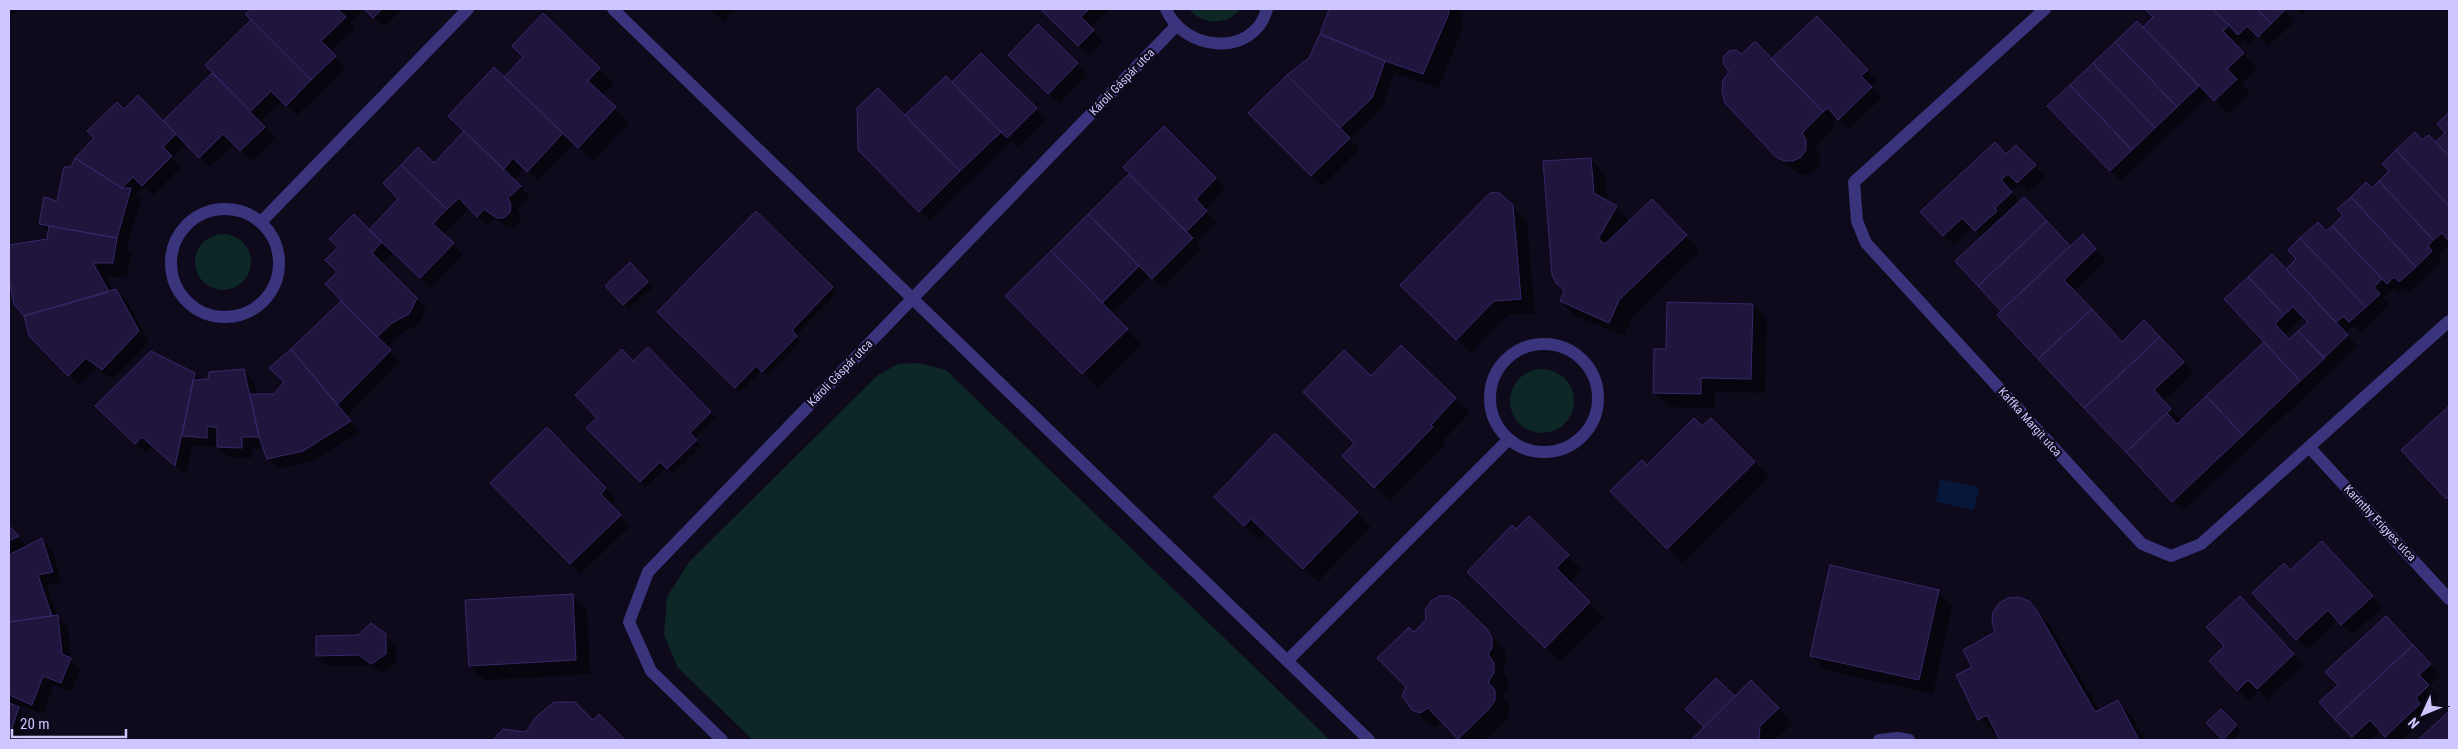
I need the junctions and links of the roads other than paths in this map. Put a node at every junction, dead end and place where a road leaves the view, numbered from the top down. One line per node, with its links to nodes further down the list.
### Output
1 (468, 9): 7 (street)
2 (613, 9): 8 (street)
3 (1166, 9): 6 (street)
4 (1268, 9): 6 (street)
5 (2045, 9): 11 (street, Kaffka Margit utca)
6 (1176, 26): 8 (street, Károli Gáspár utca)
7 (261, 222): 7 (street)
8 (911, 298): 13 (street); 14 (street, Károli Gáspár utca)
9 (2449, 321): 11 (street, Kaffka Margit utca)
10 (1509, 439): 10 (street); 13 (street)
11 (2310, 448): 12 (street, Karinthy Frigyes utca)
12 (2449, 599)
13 (1287, 661): 15 (street)
14 (722, 740)
15 (1369, 740)
16 (1879, 740): 17 (street)
17 (1908, 740)

